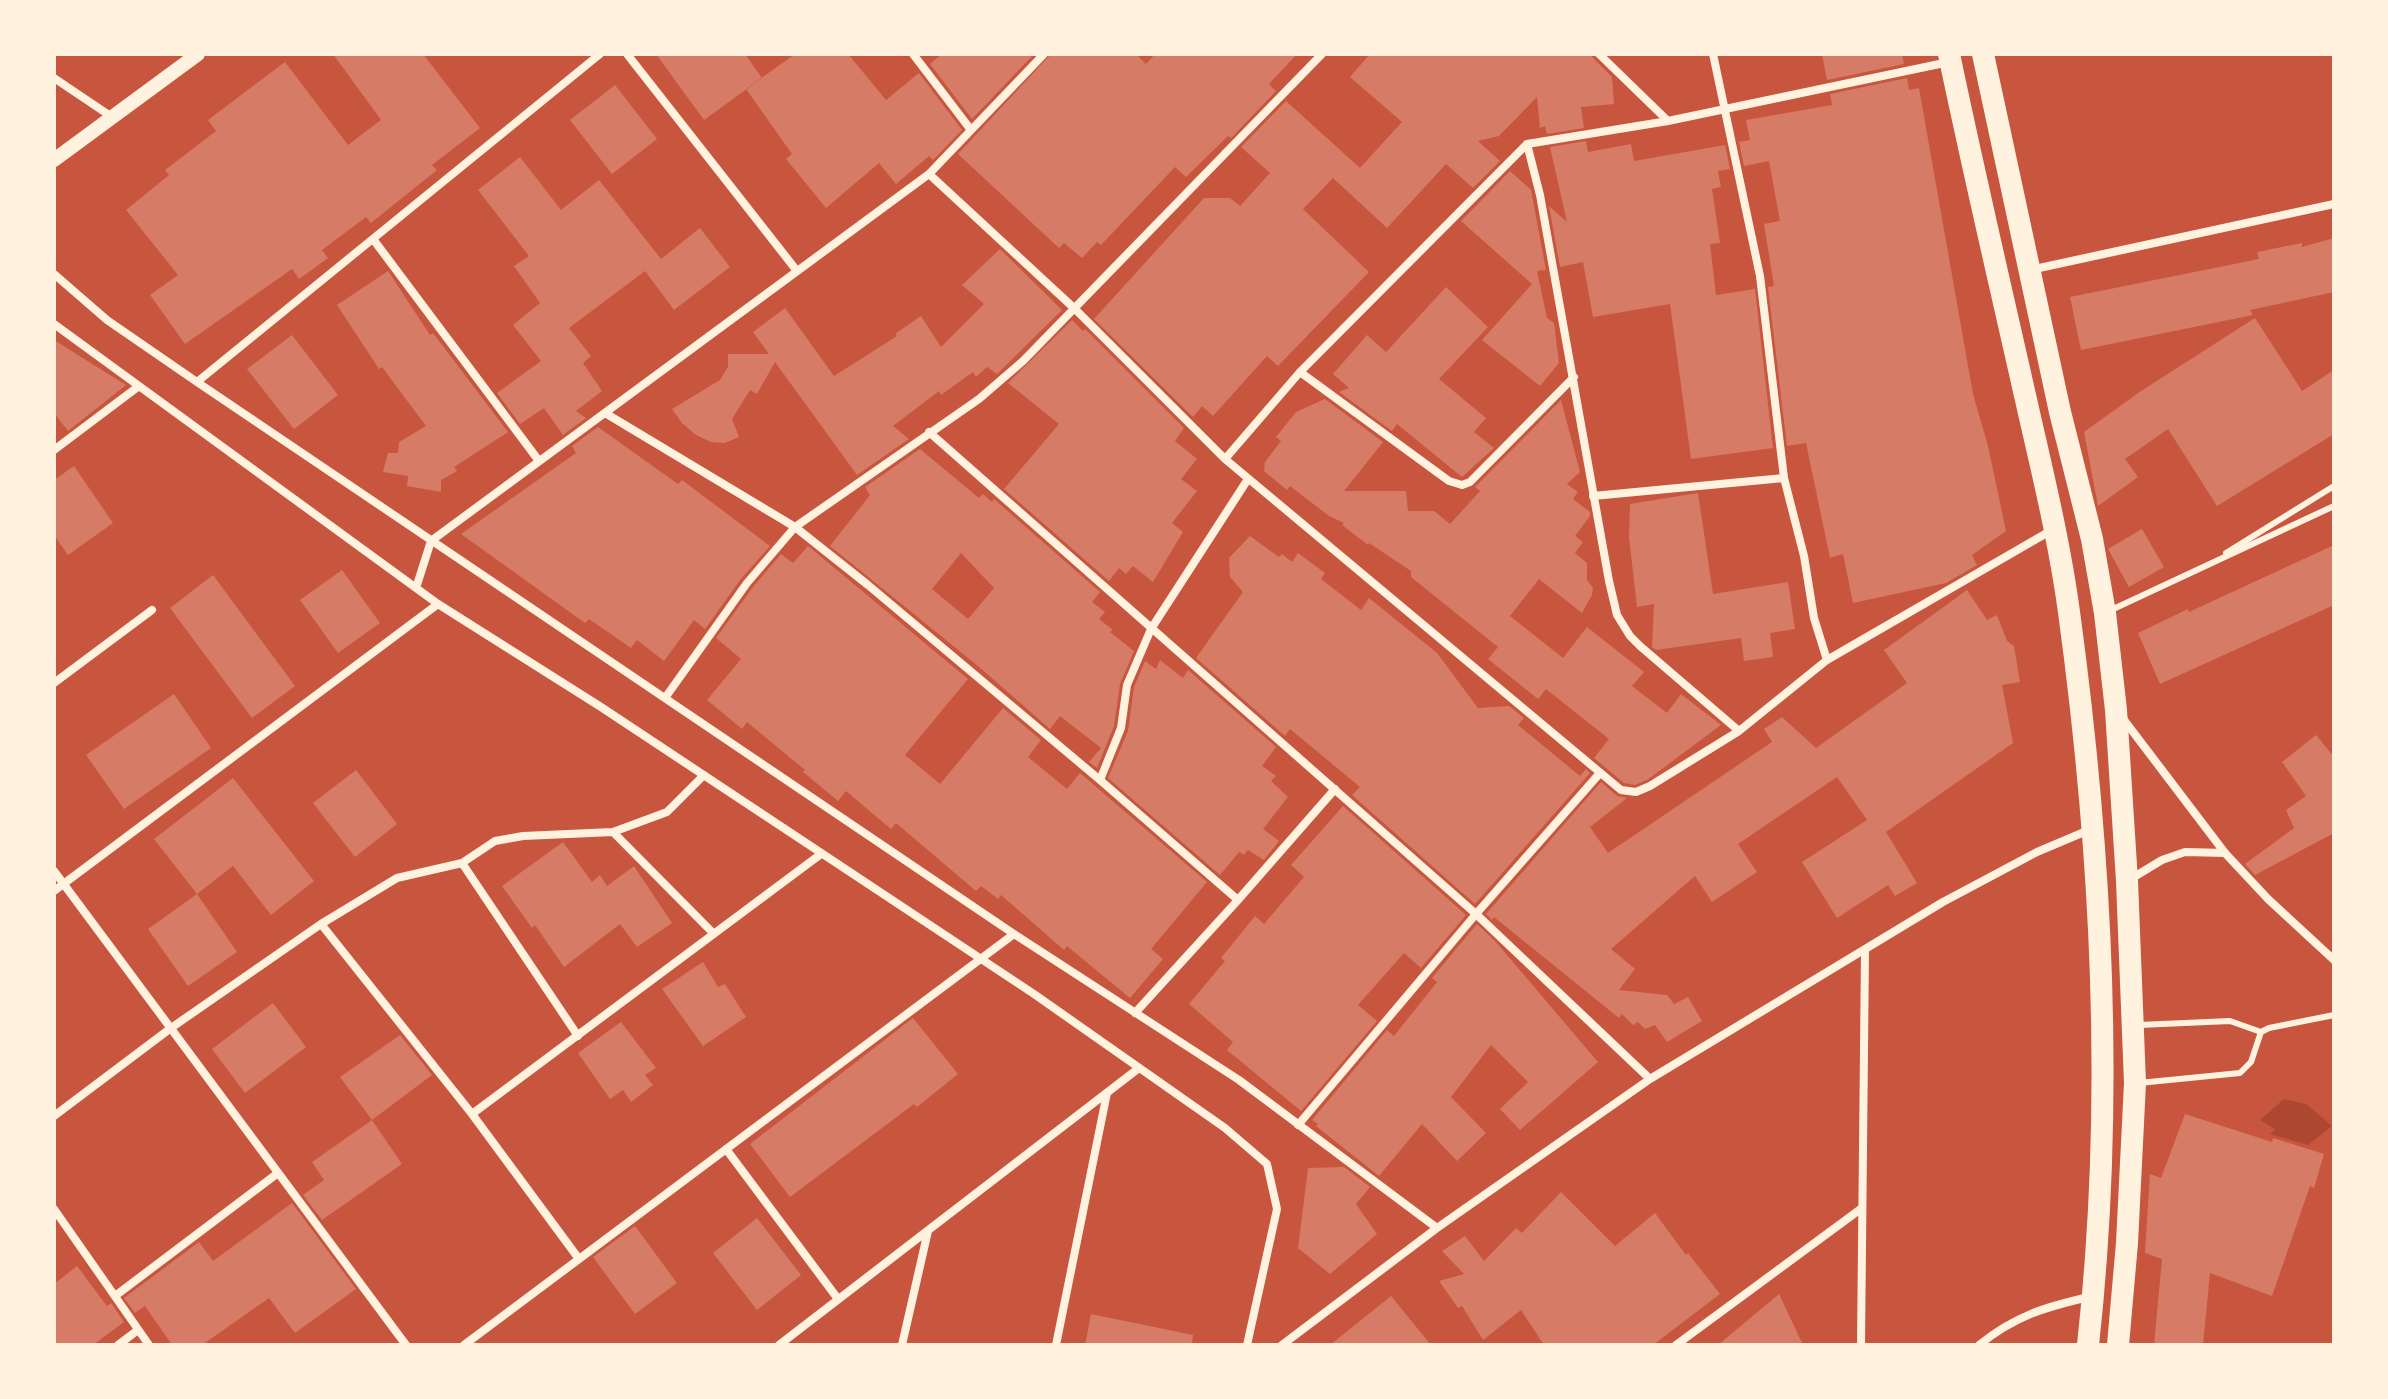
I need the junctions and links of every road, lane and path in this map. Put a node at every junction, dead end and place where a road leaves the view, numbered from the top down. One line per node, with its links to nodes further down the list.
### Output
1 (198, 54): 13 (street)
2 (600, 54): 20 (street)
3 (627, 54): 22 (street)
4 (913, 54): 15 (street)
5 (1044, 54): 15 (street)
6 (1322, 54): 24 (street)
7 (1599, 54): 14 (street)
8 (1713, 54): 12 (street)
9 (1983, 54): 21 (highway)
10 (1950, 58): 12 (street); 41 (highway)
11 (54, 78): 13 (street)
12 (1723, 109): 14 (street); 35 (street)
13 (112, 117): 17 (street)
14 (1668, 121): 16 (street)
15 (971, 130): 18 (street)
16 (1527, 144): 26 (street); 27 (street)
17 (54, 160)
18 (929, 174): 22 (street); 24 (street)
19 (2334, 204): 21 (street)
20 (373, 239): 28 (street); 34 (street)
21 (2029, 270): 47 (highway)
22 (797, 271): 30 (street)
23 (54, 274): 28 (street)
24 (1075, 309): 31 (street); 33 (street)
25 (54, 324): 29 (street)
26 (1300, 372): 27 (street); 33 (street)
27 (1574, 377): 38 (street)
28 (197, 382): 42 (street)
29 (139, 386): 32 (street); 44 (street)
30 (605, 413): 34 (street); 40 (street)
31 (929, 432): 40 (street); 48 (street)
32 (54, 450)
33 (1225, 459): 36 (street)
34 (539, 461): 42 (street)
35 (1784, 478): 38 (street); 49 (street)
36 (1248, 479): 48 (street); 54 (street)
37 (2334, 486): 43 (lane)
38 (1593, 496): 53 (street)
39 (2334, 506): 43 (lane)
40 (795, 527): 51 (street); 56 (street)
41 (2055, 529): 49 (street); 58 (highway)
42 (431, 541): 44 (street); 51 (street)
43 (2202, 567): 47 (lane)
44 (416, 588): 45 (street)
45 (438, 604): 55 (street); 65 (street)
46 (152, 610): 50 (street)
47 (2105, 613): 52 (highway)
48 (1151, 629): 56 (street); 57 (street)
49 (1827, 660): 53 (street)
50 (54, 683)
51 (665, 698): 71 (street)
52 (2116, 710): 60 (street); 64 (highway)
53 (1739, 731): 54 (street)
54 (1600, 773): 68 (street)
55 (704, 775): 59 (street); 61 (street)
56 (1100, 780): 67 (street)
57 (1335, 789): 67 (street); 68 (street)
58 (2093, 828): 72 (street); 96 (highway)
59 (613, 832): 62 (street); 70 (street)
60 (2225, 853): 64 (street); 74 (street)
61 (821, 854): 70 (street); 73 (street)
62 (462, 863): 69 (street); 80 (street)
63 (54, 871): 65 (street)
64 (2127, 881): 77 (highway)
65 (64, 884): 66 (street); 78 (street)
66 (54, 891)
67 (1238, 900): 75 (street)
68 (1476, 914): 82 (street); 87 (street)
69 (321, 924): 78 (street); 85 (street)
70 (714, 934): 80 (street)
71 (1014, 934): 73 (street); 75 (street)
72 (1865, 951): 82 (street); 90 (street)
73 (980, 960): 81 (street); 88 (street)
74 (2334, 960)
75 (1135, 1013): 87 (street)
76 (2334, 1015): 79 (lane)
77 (2133, 1025): 79 (lane); 83 (highway)
78 (171, 1028): 86 (street); 89 (street)
79 (2261, 1032): 83 (lane)
80 (578, 1036): 85 (street)
81 (1139, 1068): 84 (street); 106 (street)
82 (1650, 1079): 92 (street)
83 (2135, 1083): 112 (highway)
84 (1108, 1092): 93 (street); 105 (street)
85 (472, 1114): 94 (street)
86 (54, 1116)
87 (1298, 1125): 92 (street)
88 (726, 1149): 94 (street); 97 (street)
89 (278, 1173): 95 (street); 101 (street)
90 (1862, 1208): 108 (street); 109 (street)
91 (54, 1209): 95 (street)
92 (1437, 1228): 107 (street)
93 (928, 1231): 97 (street); 104 (street)
94 (579, 1259): 102 (street)
95 (115, 1296): 98 (street)
96 (2093, 1296): 110 (street); 111 (highway)
97 (838, 1299): 103 (street)
98 (138, 1330): 99 (street); 100 (street)
99 (118, 1345)
100 (149, 1345)
101 (406, 1345)
102 (464, 1345)
103 (779, 1345)
104 (902, 1345)
105 (1056, 1345)
106 (1247, 1345)
107 (1282, 1345)
108 (1676, 1345)
109 (1861, 1345)
110 (1979, 1345)
111 (2088, 1345)
112 (2118, 1345)

